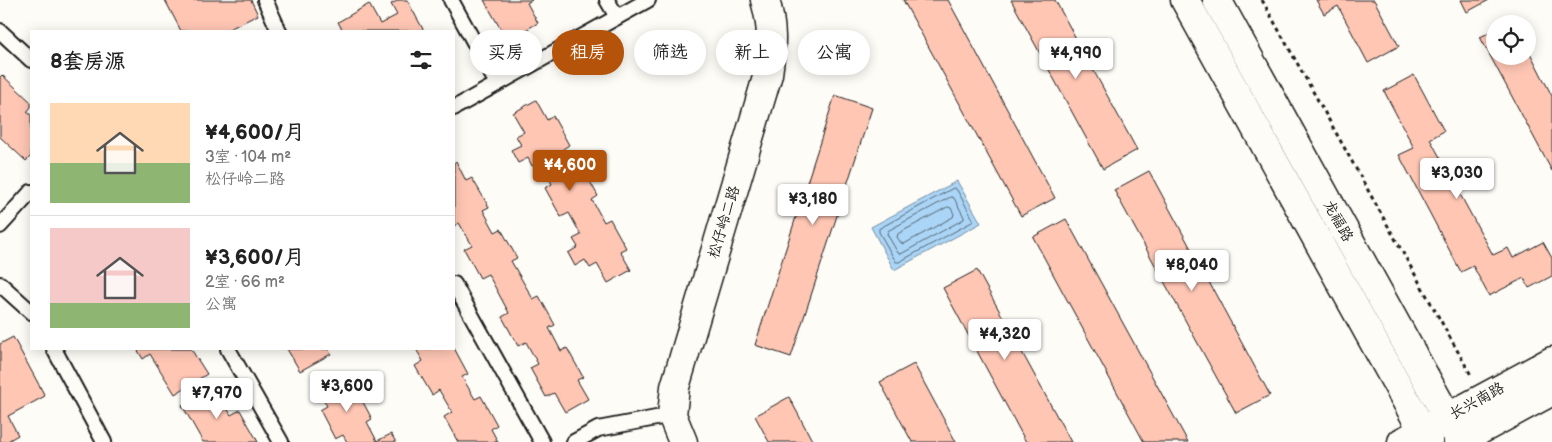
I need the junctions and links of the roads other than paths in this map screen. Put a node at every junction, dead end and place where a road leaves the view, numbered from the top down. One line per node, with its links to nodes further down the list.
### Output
1 (265, 0): 9 (lane)
2 (450, 0): 12 (lane)
3 (607, 0): 8 (lane)
4 (648, 0): 8 (lane)
5 (765, 0): 23 (street, 松仔岭二路)
6 (1185, 0): 25 (street, 龙福路)
7 (1216, 0): 24 (street, 龙福路)
8 (617, 17): 12 (lane)
9 (279, 30)
10 (0, 31): 11 (lane)
11 (30, 59)
12 (497, 84): 13 (lane)
13 (455, 107)
14 (30, 193): 15 (lane)
15 (0, 226)
16 (0, 284): 18 (lane)
17 (455, 286): 28 (lane)
18 (30, 311)
19 (55, 350): 26 (lane)
20 (229, 350): 27 (lane)
21 (1552, 360): 24 (street, 长兴南路)
22 (1552, 391): 24 (street, 长兴南路)
23 (672, 415): 29 (lane); 30 (street, 松仔岭二路)
24 (1456, 436): 25 (street, 长兴南路)
25 (1418, 438)
26 (104, 442)
27 (282, 442)
28 (542, 442)
29 (574, 442)
30 (683, 442)

